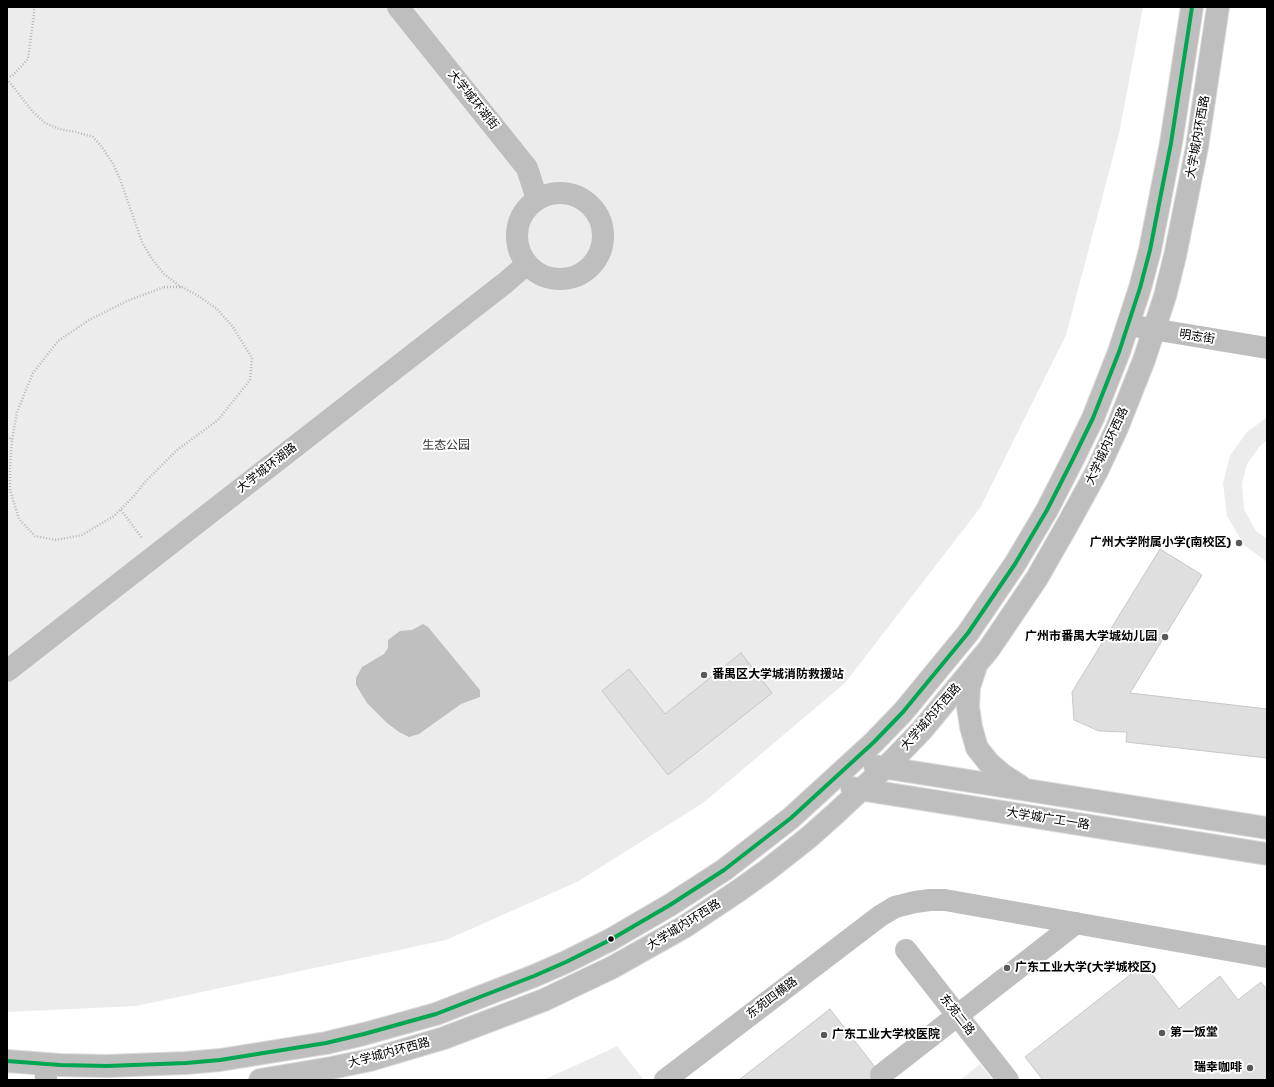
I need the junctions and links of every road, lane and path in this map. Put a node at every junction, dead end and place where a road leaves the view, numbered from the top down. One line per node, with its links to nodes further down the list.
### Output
1 (34, 7): 5 (path)
2 (398, 7): 6 (main road, 大学城环湖街)
3 (1192, 7): 9 (main road, 大学城内环西路)
4 (1218, 7): 10 (main road, 大学城内环西路)
5 (7, 78): 8 (path)
6 (537, 199): 7 (main road); 7 (main road)
7 (527, 264): 15 (main road, 大学城环湖路)
8 (182, 287): 13 (path); 14 (path)
9 (1128, 325): 10 (main road, 明志街); 18 (main road, 大学城内环西路)
10 (1154, 330): 11 (main road, 明志街); 16 (main road, 大学城内环西路)
11 (1267, 348)
12 (7, 436): 13 (path)
13 (12, 440): 14 (path)
14 (121, 510): 15 (path)
15 (155, 555): 17 (main road, 大学城环湖路)
16 (976, 665): 19 (main road, 大学城内环西路); 22 (main road)
17 (7, 671)
18 (852, 762): 19 (main road, 大学城广工一路); 20 (main road, 大学城内环西路)
19 (885, 767): 21 (main road, 大学城内环西路); 22 (main road, 大学城广工一路)
20 (829, 785): 21 (main road, 大学城广工一路); 30 (main road, 大学城内环西路)
21 (861, 790): 24 (main road, 大学城广工一路); 32 (main road, 大学城内环西路)
22 (1026, 790): 23 (main road, 大学城广工一路)
23 (1267, 828)
24 (1267, 854)
25 (1076, 923): 27 (main road, 东苑四横路); 28 (main road); 33 (main road, 东苑四横路)
26 (906, 950): 28 (main road, 东苑二路)
27 (1267, 957)
28 (958, 1015): 31 (main road); 34 (main road, 东苑二路)
29 (7, 1061): 30 (main road, 大学城内环西路)
30 (45, 1072)
31 (882, 1075)
32 (260, 1080)
33 (665, 1080)
34 (1008, 1080)

